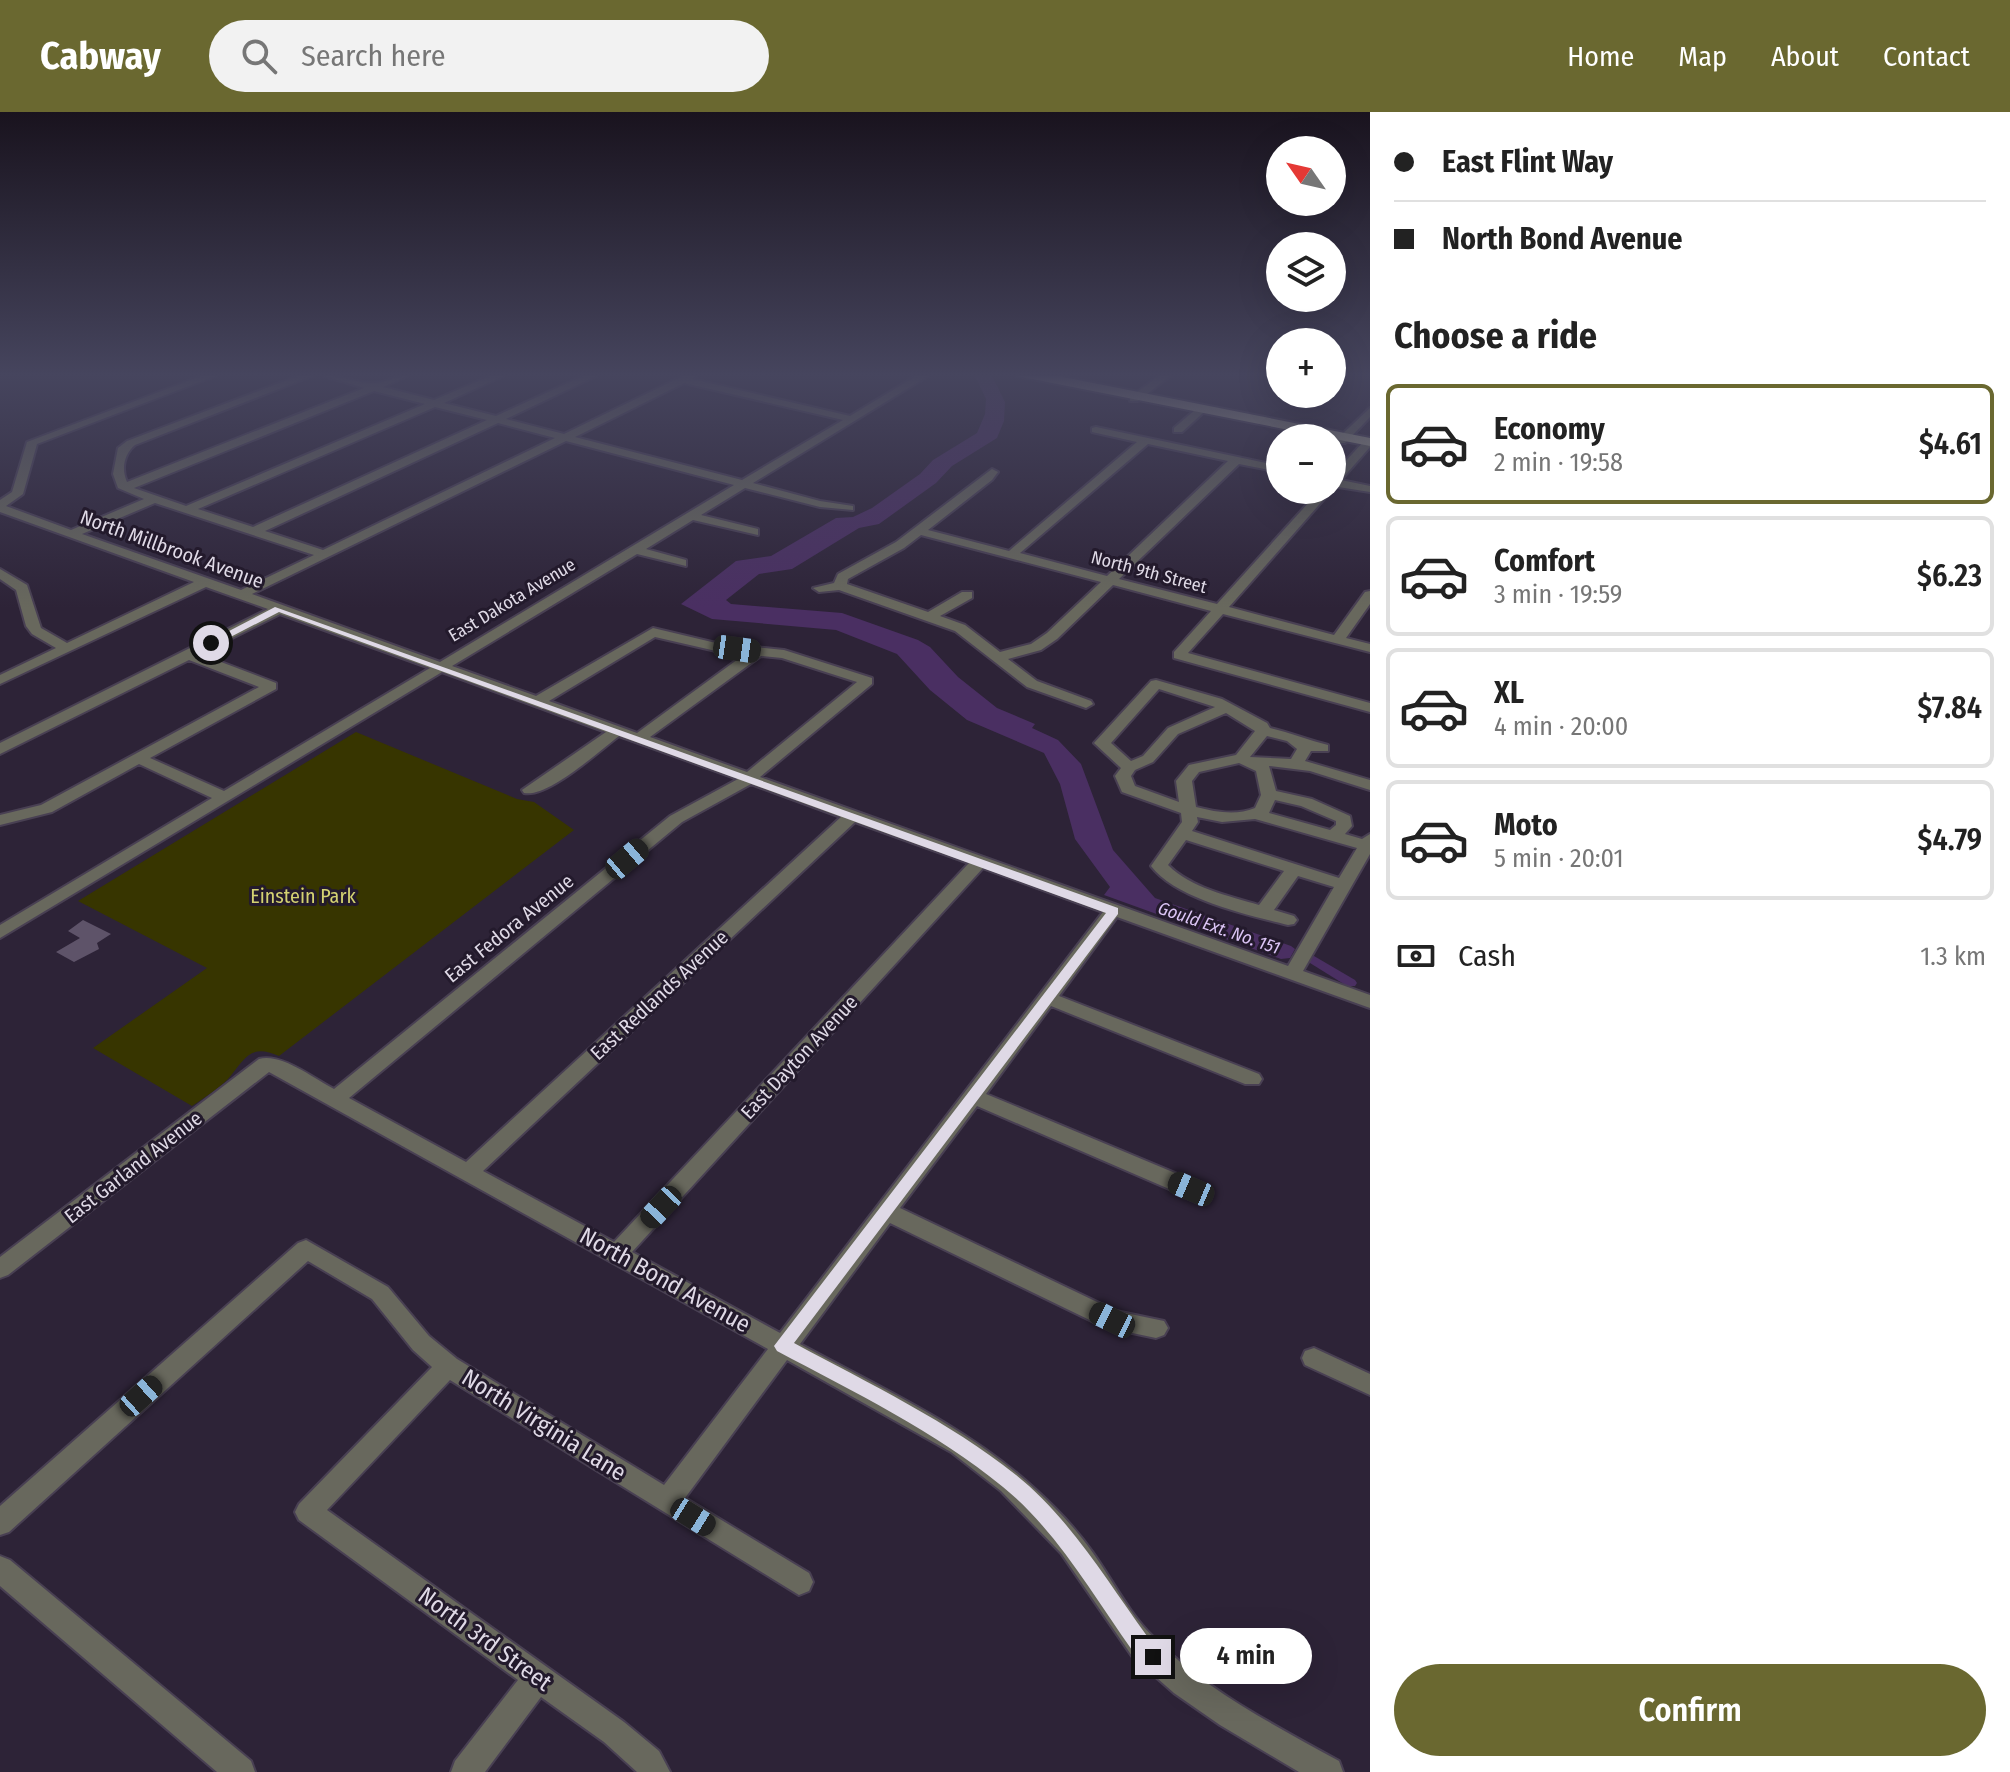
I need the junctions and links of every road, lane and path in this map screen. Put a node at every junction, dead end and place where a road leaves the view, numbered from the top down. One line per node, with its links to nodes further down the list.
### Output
1 (29, 453): 22 (street)
2 (123, 453): 18 (street)
3 (210, 453): 18 (street)
4 (317, 453): 24 (street)
5 (425, 453): 29 (street)
6 (534, 453): 33 (street)
7 (626, 453): 16 (street)
8 (794, 453): 16 (street, East Dakota Avenue)
9 (1130, 453): 34 (street)
10 (1207, 453): 12 (street)
11 (1360, 453): 14 (street)
12 (1236, 460): 13 (street); 37 (street)
13 (1266, 466)
14 (1346, 468)
15 (992, 472): 28 (street)
16 (743, 484): 23 (street); 25 (street, East Dakota Avenue)
17 (1346, 486): 19 (street)
18 (124, 488): 20 (street)
19 (1370, 489)
20 (155, 499): 24 (street); 31 (street)
21 (1313, 504): 45 (street)
22 (0, 507): 26 (street, North Millbrook Avenue)
23 (849, 508)
24 (186, 510): 29 (street)
25 (691, 516): 30 (street); 32 (street, East Dakota Avenue)
26 (28, 518): 27 (street); 31 (street, North Millbrook Avenue)
27 (0, 524)
28 (919, 531): 34 (street, North 9th Street); 39 (street)
29 (253, 532): 33 (street)
30 (754, 532)
31 (71, 534): 38 (street, North Millbrook Avenue)
32 (634, 549): 35 (street); 53 (street, East Dakota Avenue)
33 (326, 555): 41 (street)
34 (1011, 555): 37 (street, North 9th Street)
35 (682, 563)
36 (0, 573): 48 (street)
37 (1110, 581): 45 (street, North 9th Street); 52 (street)
38 (205, 582): 41 (street, North Millbrook Avenue); 48 (street)
39 (840, 586): 40 (street); 46 (street)
40 (819, 588)
41 (241, 595): 44 (street, North Millbrook Avenue)
42 (967, 595): 46 (street)
43 (1370, 595): 47 (street)
44 (279, 609): 51 (street); 53 (street, North Millbrook Avenue)
45 (1220, 609): 47 (street, North 9th Street); 58 (street)
46 (931, 616): 52 (street)
47 (1337, 640): 49 (street, North 9th Street)
48 (67, 648): 54 (street)
49 (1370, 648)
50 (757, 652): 55 (street); 61 (street); 69 (street, East Fedora Avenue)
51 (189, 655): 64 (street); 65 (street)
52 (999, 657): 56 (street)
53 (441, 667): 55 (street, North Millbrook Avenue); 73 (street, East Dakota Avenue)
54 (0, 680)
55 (537, 702): 59 (street, North Millbrook Avenue)
56 (1086, 704)
57 (1224, 708): 60 (street); 68 (street); 68 (street)
58 (1370, 708)
59 (617, 731): 61 (street, North Millbrook Avenue); 71 (street)
60 (1263, 731): 62 (street); 66 (street)
61 (638, 739): 69 (street, North Millbrook Avenue)
62 (1302, 745): 63 (street); 67 (street)
63 (1323, 748)
64 (0, 749)
65 (140, 759): 73 (street); 77 (street)
66 (1247, 760): 67 (street); 72 (street); 74 (street)
67 (1297, 762): 70 (street)
68 (1129, 767): 74 (street)
69 (748, 779): 76 (street, North Millbrook Avenue); 94 (street, East Fedora Avenue)
70 (1370, 785)
71 (530, 790)
72 (1272, 795): 75 (street); 79 (street)
73 (223, 797): 87 (street, East Dakota Avenue)
74 (1191, 812): 75 (street); 78 (street)
75 (1258, 815): 79 (street)
76 (852, 816): 81 (street, North Millbrook Avenue); 95 (street, East Redlands Avenue)
77 (0, 820)
78 (1183, 834): 82 (street); 85 (street)
79 (1334, 835): 80 (street)
80 (1368, 842): 83 (street)
81 (979, 862): 84 (street, North Millbrook Avenue); 98 (street, East Dayton Avenue)
82 (1294, 869): 83 (street); 85 (street)
83 (1344, 885): 88 (street)
84 (1113, 911): 88 (street, North Millbrook Avenue); 89 (street)
85 (1264, 911): 86 (street)
86 (1288, 920)
87 (0, 933)
88 (1292, 975): 90 (street, North Millbrook Avenue)
89 (1047, 998): 92 (street); 93 (street)
90 (1370, 1002)
91 (266, 1064): 94 (street, North Bond Avenue); 99 (street, East Garland Avenue)
92 (1252, 1079)
93 (973, 1096): 96 (street); 97 (street)
94 (335, 1099): 95 (street, North Bond Avenue)
95 (467, 1173): 98 (street, North Bond Avenue)
96 (1191, 1189)
97 (886, 1211): 100 (street); 101 (street)
98 (618, 1253): 101 (street, North Bond Avenue)
99 (0, 1269)
100 (1156, 1328)
101 (783, 1346): 105 (street); 113 (street, North Bond Avenue)
102 (1314, 1358): 104 (street)
103 (448, 1366): 105 (street, North Virginia Lane); 106 (street, North Virginia Lane); 109 (street, North 3rd Street)
104 (1370, 1385)
105 (667, 1501): 108 (street, North Virginia Lane)
106 (0, 1523)
107 (0, 1569): 110 (street)
108 (799, 1582)
109 (539, 1677): 111 (street); 112 (street, North 3rd Street)
110 (240, 1772)
111 (466, 1772)
112 (655, 1772)
113 (1328, 1772)

